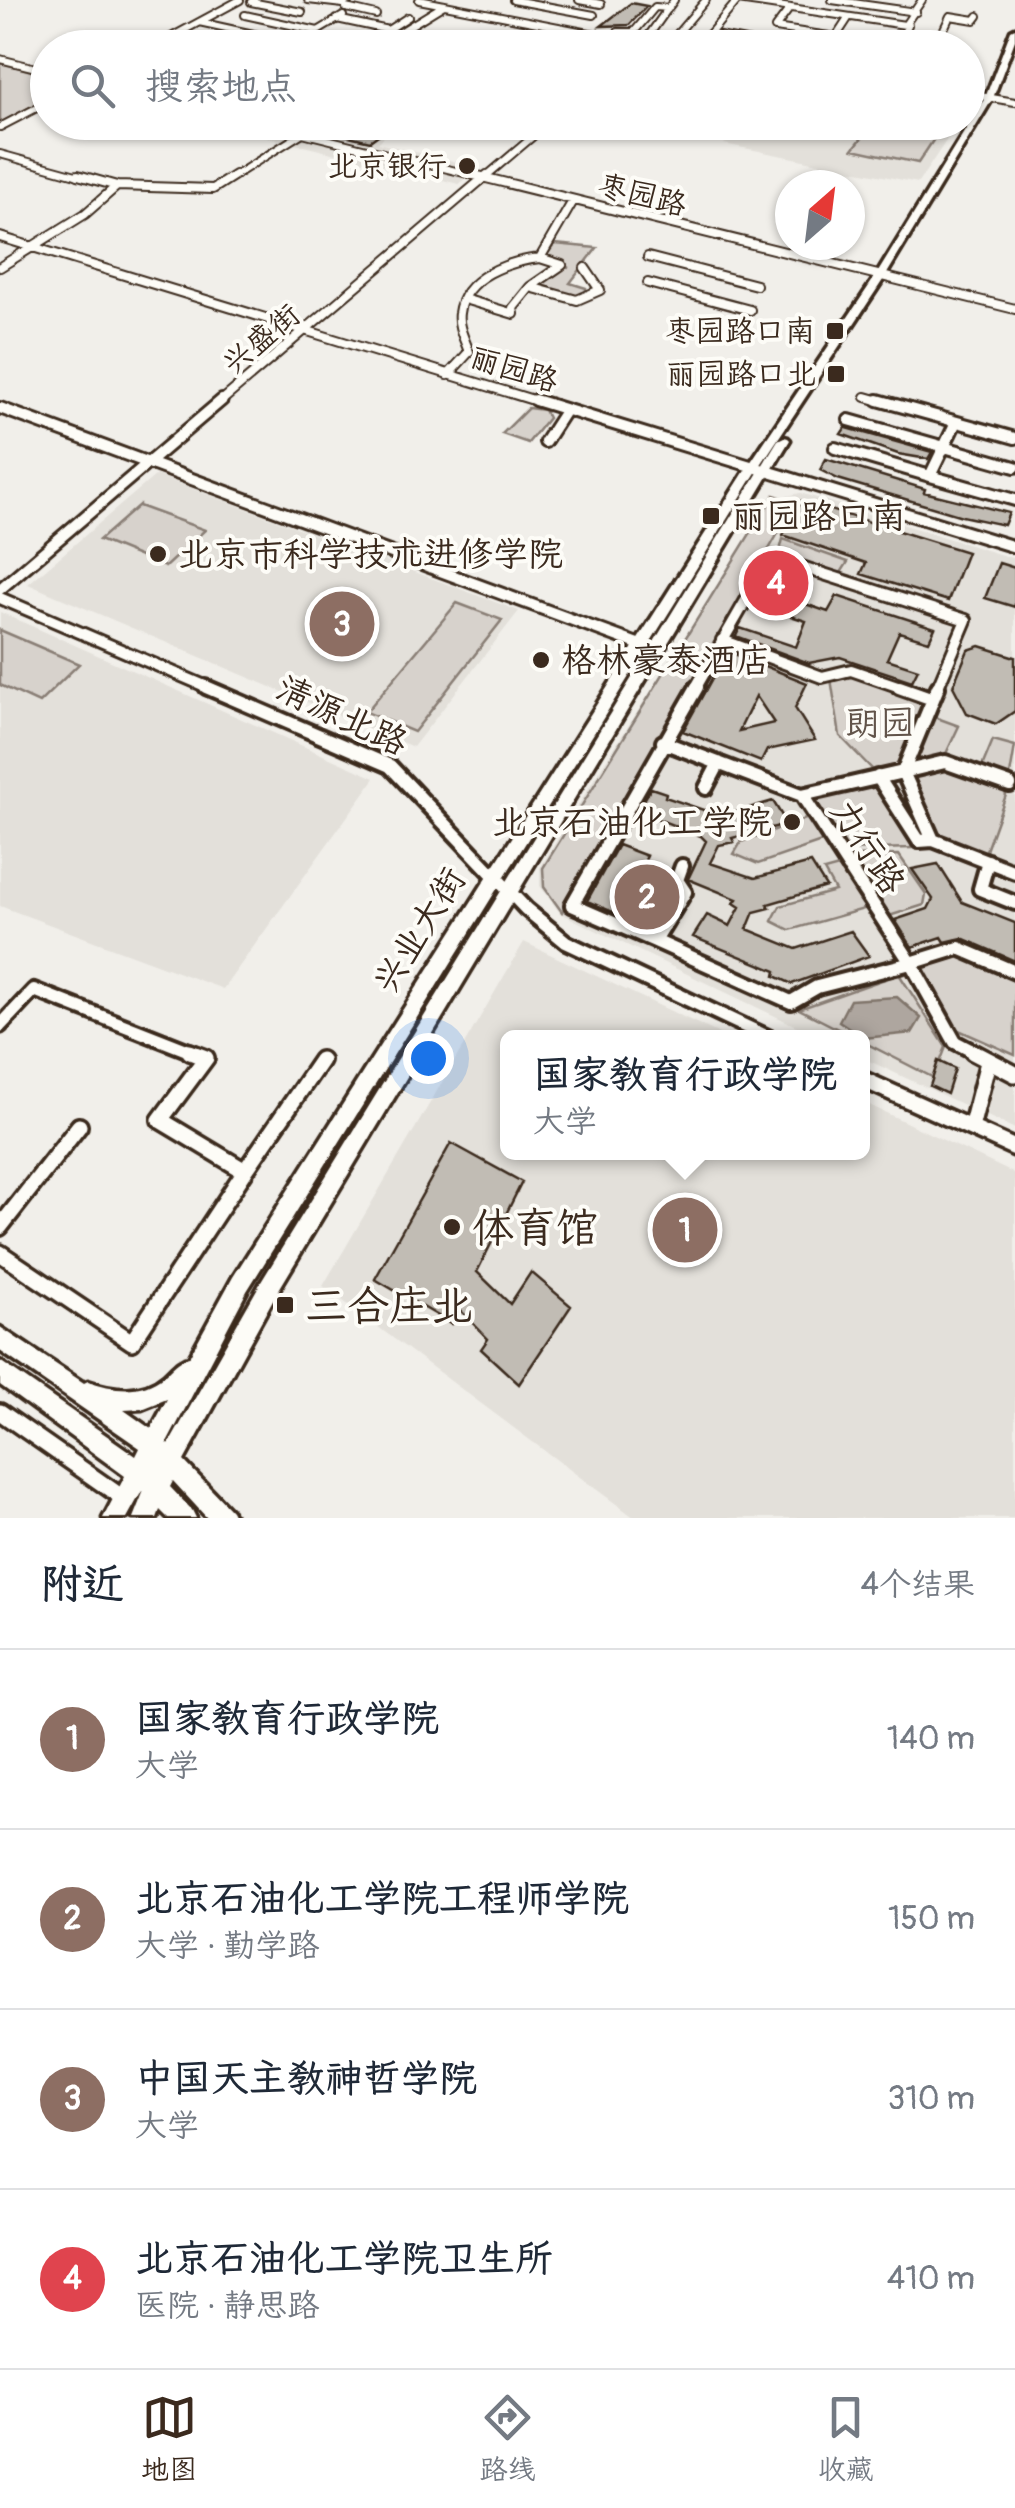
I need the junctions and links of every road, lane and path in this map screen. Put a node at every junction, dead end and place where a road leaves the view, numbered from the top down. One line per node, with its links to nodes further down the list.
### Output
1 (240, 0): 26 (street)
2 (254, 0): 18 (street)
3 (308, 0): 12 (street)
4 (419, 0): 14 (street)
5 (472, 0): 15 (street)
6 (512, 0): 22 (street)
7 (580, 0): 13 (street)
8 (674, 0): 16 (street)
9 (706, 0): 41 (street)
10 (832, 0): 19 (street)
11 (922, 0): 19 (street)
12 (347, 4): 20 (street)
13 (601, 4)
14 (444, 5): 15 (street); 35 (street)
15 (460, 8): 36 (street)
16 (669, 8): 39 (street); 40 (street)
17 (790, 8): 23 (street); 28 (street); 42 (street)
18 (302, 12)
19 (916, 12): 27 (street)
20 (376, 14)
21 (245, 15): 31 (street)
22 (594, 16)
23 (849, 16): 27 (street); 44 (street)
24 (978, 16): 46 (street)
25 (408, 17): 34 (street)
26 (200, 22): 29 (street); 30 (street)
27 (908, 25): 45 (street)
28 (776, 28): 43 (street)
29 (185, 30)
30 (236, 30)
31 (313, 30)
32 (320, 30): 33 (street)
33 (388, 30)
34 (388, 30)
35 (403, 30)
36 (572, 30)
37 (584, 30): 38 (street)
38 (609, 30)
39 (634, 30)
40 (653, 30)
41 (681, 30)
42 (713, 30)
43 (789, 30)
44 (840, 30)
45 (905, 30)
46 (943, 30)
47 (1015, 30): 52 (main road, 兴业大街)
48 (1015, 51): 52 (main road, 兴业大街)
49 (0, 59): 50 (street)
50 (30, 66)
51 (985, 97): 52 (street)
52 (994, 99): 53 (street); 55 (main road, 兴业大街)
53 (1015, 102)
54 (30, 111): 56 (street)
55 (985, 114)
56 (0, 126)
57 (295, 140): 63 (street)
58 (328, 140): 62 (street, 枣园路)
59 (529, 140): 62 (street, 兴盛街)
60 (969, 140): 71 (main road, 兴业大街)
61 (0, 154): 63 (street)
62 (483, 179): 64 (street, 枣园路); 78 (street, 兴盛街)
63 (116, 186): 66 (street)
64 (573, 202): 68 (street); 71 (street, 枣园路)
65 (0, 237): 66 (street, 丽园路)
66 (32, 247): 69 (street); 78 (street, 丽园路)
67 (648, 256): 73 (street)
68 (540, 258): 74 (street); 75 (street)
69 (0, 267)
70 (585, 268): 74 (street)
71 (884, 278): 76 (street, 枣园路); 91 (main road, 兴业大街)
72 (648, 283): 77 (street)
73 (756, 285)
74 (530, 286): 75 (street)
75 (464, 299): 79 (street)
76 (1015, 309)
77 (750, 310)
78 (305, 331): 79 (street, 丽园路); 89 (street, 兴盛街)
79 (448, 375): 82 (street, 丽园路)
80 (866, 397): 84 (street)
81 (0, 408): 89 (street)
82 (565, 411): 86 (street); 91 (street, 丽园路)
83 (849, 420): 88 (street)
84 (956, 422): 85 (street); 88 (street)
85 (1015, 438)
86 (545, 442)
87 (836, 448): 92 (street)
88 (944, 448): 90 (street); 92 (street)
89 (148, 464): 95 (street, 兴盛街); 98 (street)
90 (1015, 467)
91 (760, 468): 94 (street, 丽园路); 98 (main road, 兴业大街); 111 (main road, 兴业大街)
92 (930, 476): 93 (street)
93 (1015, 500)
94 (1015, 546)
95 (0, 589)
96 (0, 598): 111 (street, 清源北路)
97 (722, 640): 99 (street); 99 (street, 力行路); 100 (street)
98 (643, 646): 111 (main road, 兴业大街)
99 (933, 699): 102 (street, 力行路)
100 (664, 742): 101 (street); 113 (street)
101 (719, 763): 105 (street); 106 (street)
102 (903, 772): 103 (street, 力行路); 104 (street, 力行路); 107 (street)
103 (878, 778): 106 (street, 力行路); 107 (street)
104 (1010, 785)
105 (706, 788)
106 (802, 795): 114 (street, 力行路)
107 (933, 840): 108 (street)
108 (988, 862): 110 (street); 112 (street)
109 (682, 866): 113 (street)
110 (1015, 872)
111 (502, 882): 117 (street, 清源北路); 128 (main road, 兴业大街); 134 (main road, 兴业大街)
112 (1015, 903)
113 (655, 941): 114 (street)
114 (911, 963): 115 (street); 119 (street, 力行路)
115 (1015, 972)
116 (0, 1026): 125 (street)
117 (752, 1030)
118 (321, 1060): 125 (street)
119 (988, 1062): 120 (street, 力行路); 123 (street)
120 (1015, 1074)
121 (870, 1083): 123 (street)
122 (80, 1126): 126 (street)
123 (970, 1128): 124 (street)
124 (1015, 1148)
125 (245, 1170): 127 (street)
126 (0, 1228)
127 (0, 1253)
128 (240, 1284): 131 (main road); 133 (main road, 兴业大街)
129 (0, 1338): 131 (main road)
130 (0, 1372): 135 (main road)
131 (69, 1385): 133 (main road)
132 (0, 1412): 137 (street)
133 (152, 1444): 134 (main road); 135 (main road, 兴业大街)
134 (171, 1463): 136 (main road, 兴业大街); 140 (main road)
135 (138, 1471): 136 (main road); 137 (main road, 兴业大街)
136 (156, 1489): 138 (main road, 兴业大街); 139 (main road)
137 (119, 1508)
138 (145, 1518)
139 (184, 1518)
140 (223, 1518)

